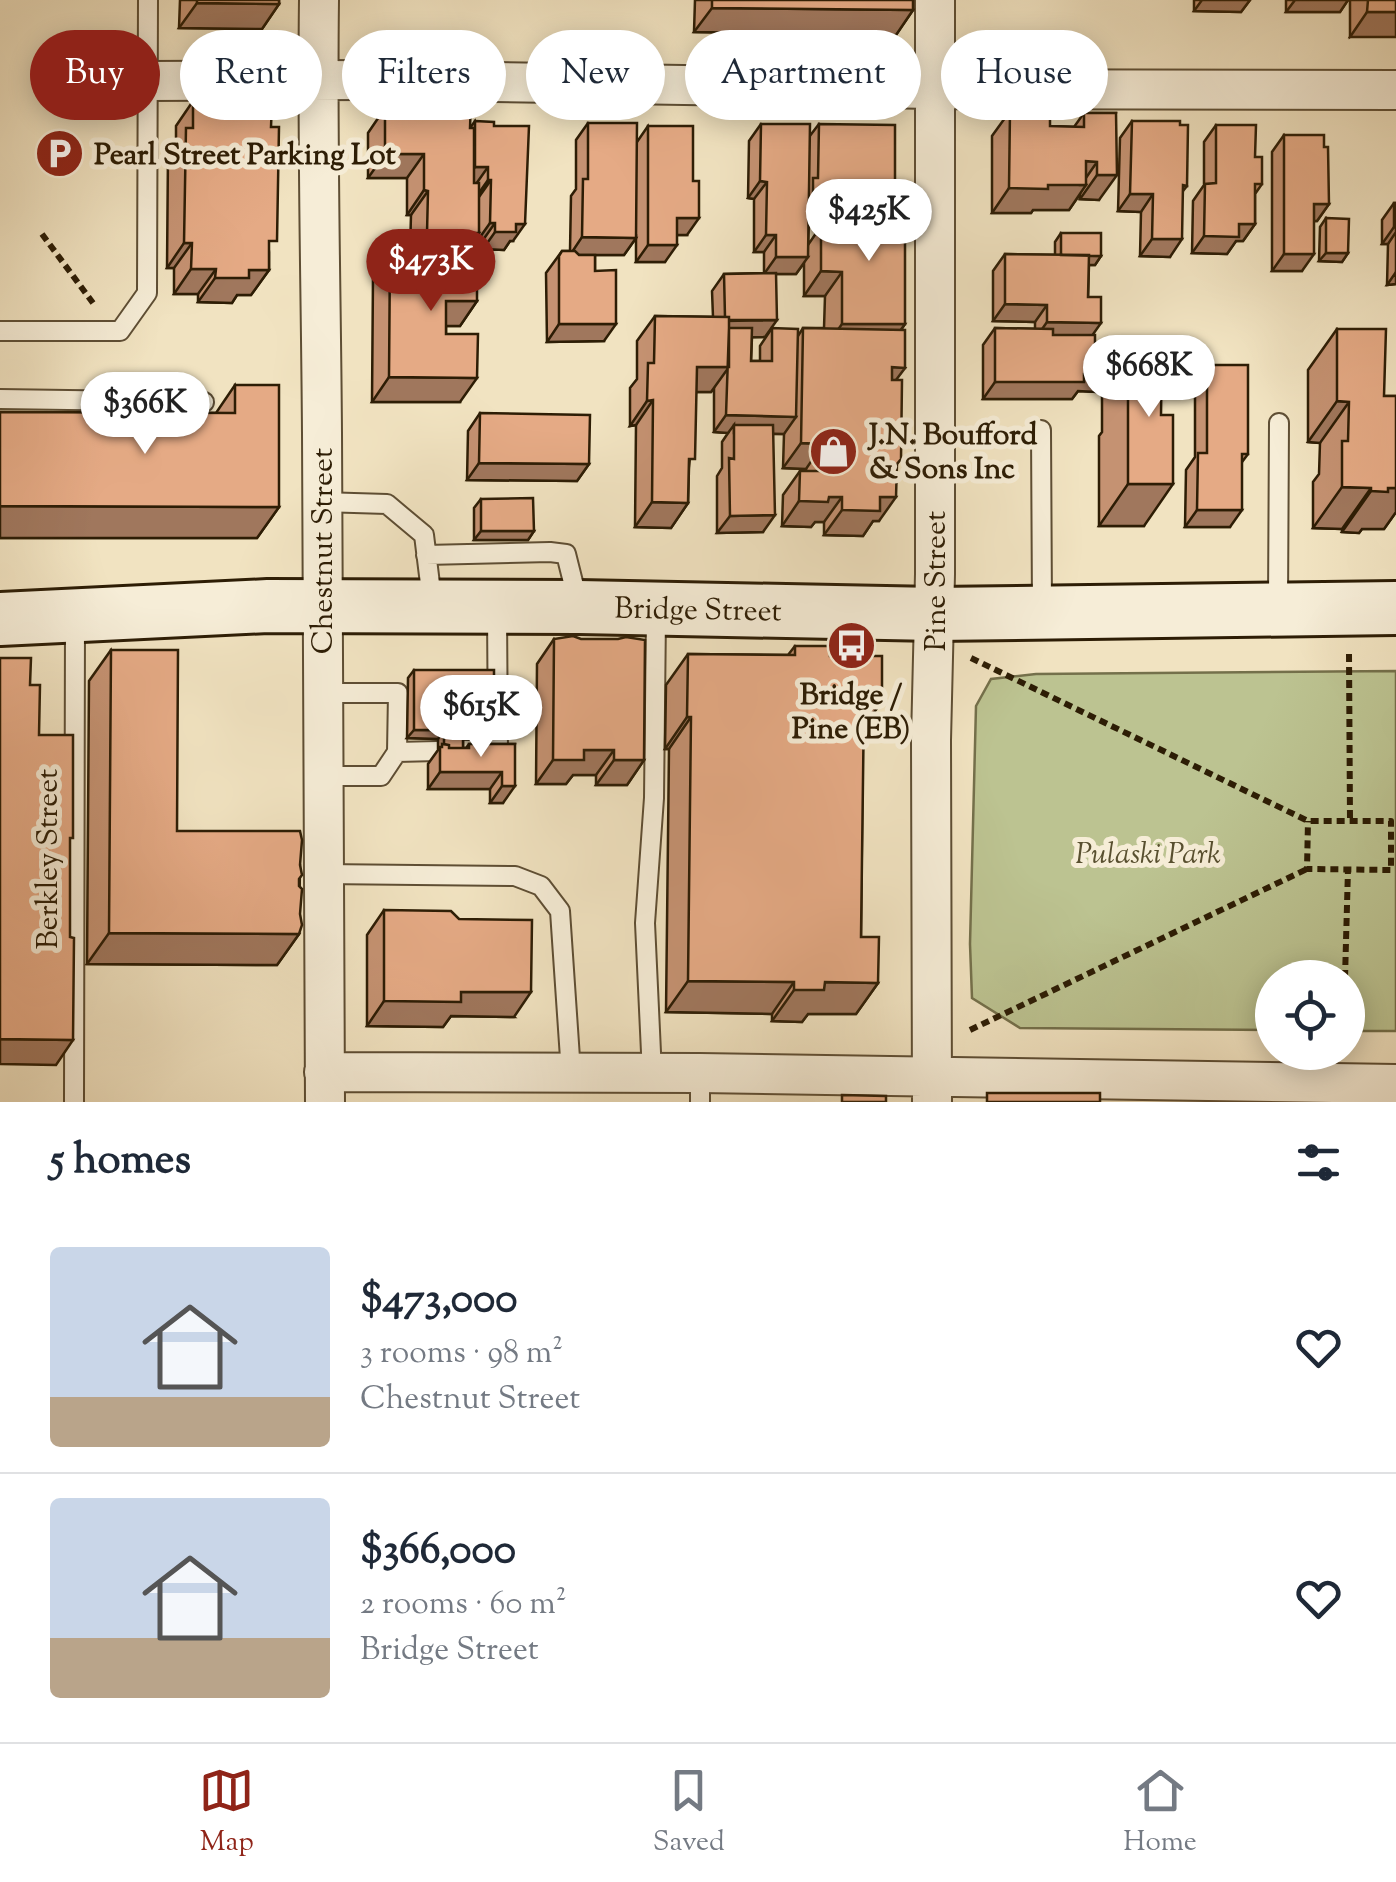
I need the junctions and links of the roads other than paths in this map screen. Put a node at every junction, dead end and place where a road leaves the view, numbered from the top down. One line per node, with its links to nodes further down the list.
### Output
1 (148, 0): 4 (lane)
2 (319, 0): 5 (street, Chestnut Street)
3 (936, 0): 7 (street, Pine Street)
4 (148, 30)
5 (319, 30)
6 (322, 80): 7 (street)
7 (935, 88): 8 (street); 25 (street, Pine Street)
8 (1396, 90)
9 (148, 120): 11 (lane)
10 (318, 120): 16 (street, Chestnut Street)
11 (0, 331)
12 (0, 399): 13 (lane)
13 (204, 402)
14 (1280, 423): 22 (lane)
15 (1042, 430): 24 (lane)
16 (321, 502): 17 (lane); 18 (street, Chestnut Street)
17 (430, 580): 18 (main road, Bridge Street); 19 (main road, Bridge Street); 20 (lane)
18 (321, 606): 26 (main road, Bridge Street); 28 (street, Chestnut Street)
19 (497, 606): 20 (main road, Bridge Street); 30 (lane)
20 (579, 606): 21 (main road, Bridge Street)
21 (656, 608): 25 (main road, Bridge Street); 35 (lane)
22 (1278, 608): 23 (main road, Bridge Street); 24 (main road, Bridge Street)
23 (1396, 608)
24 (1042, 612): 25 (main road, Bridge Street)
25 (935, 614): 39 (street, Pine Street)
26 (75, 616): 27 (main road, Bridge Street); 40 (lane, Berkley Street)
27 (0, 619)
28 (322, 693): 31 (lane); 32 (street, Chestnut Street)
29 (438, 751): 31 (lane)
30 (471, 751)
31 (398, 752): 32 (lane)
32 (322, 776): 33 (street, Chestnut Street)
33 (323, 874): 34 (lane); 37 (street, Chestnut Street)
34 (571, 1073): 35 (street); 37 (street)
35 (652, 1074): 38 (street)
36 (1396, 1084): 39 (street)
37 (324, 1087)
38 (700, 1088): 39 (street)
39 (932, 1090)
40 (74, 1102)

